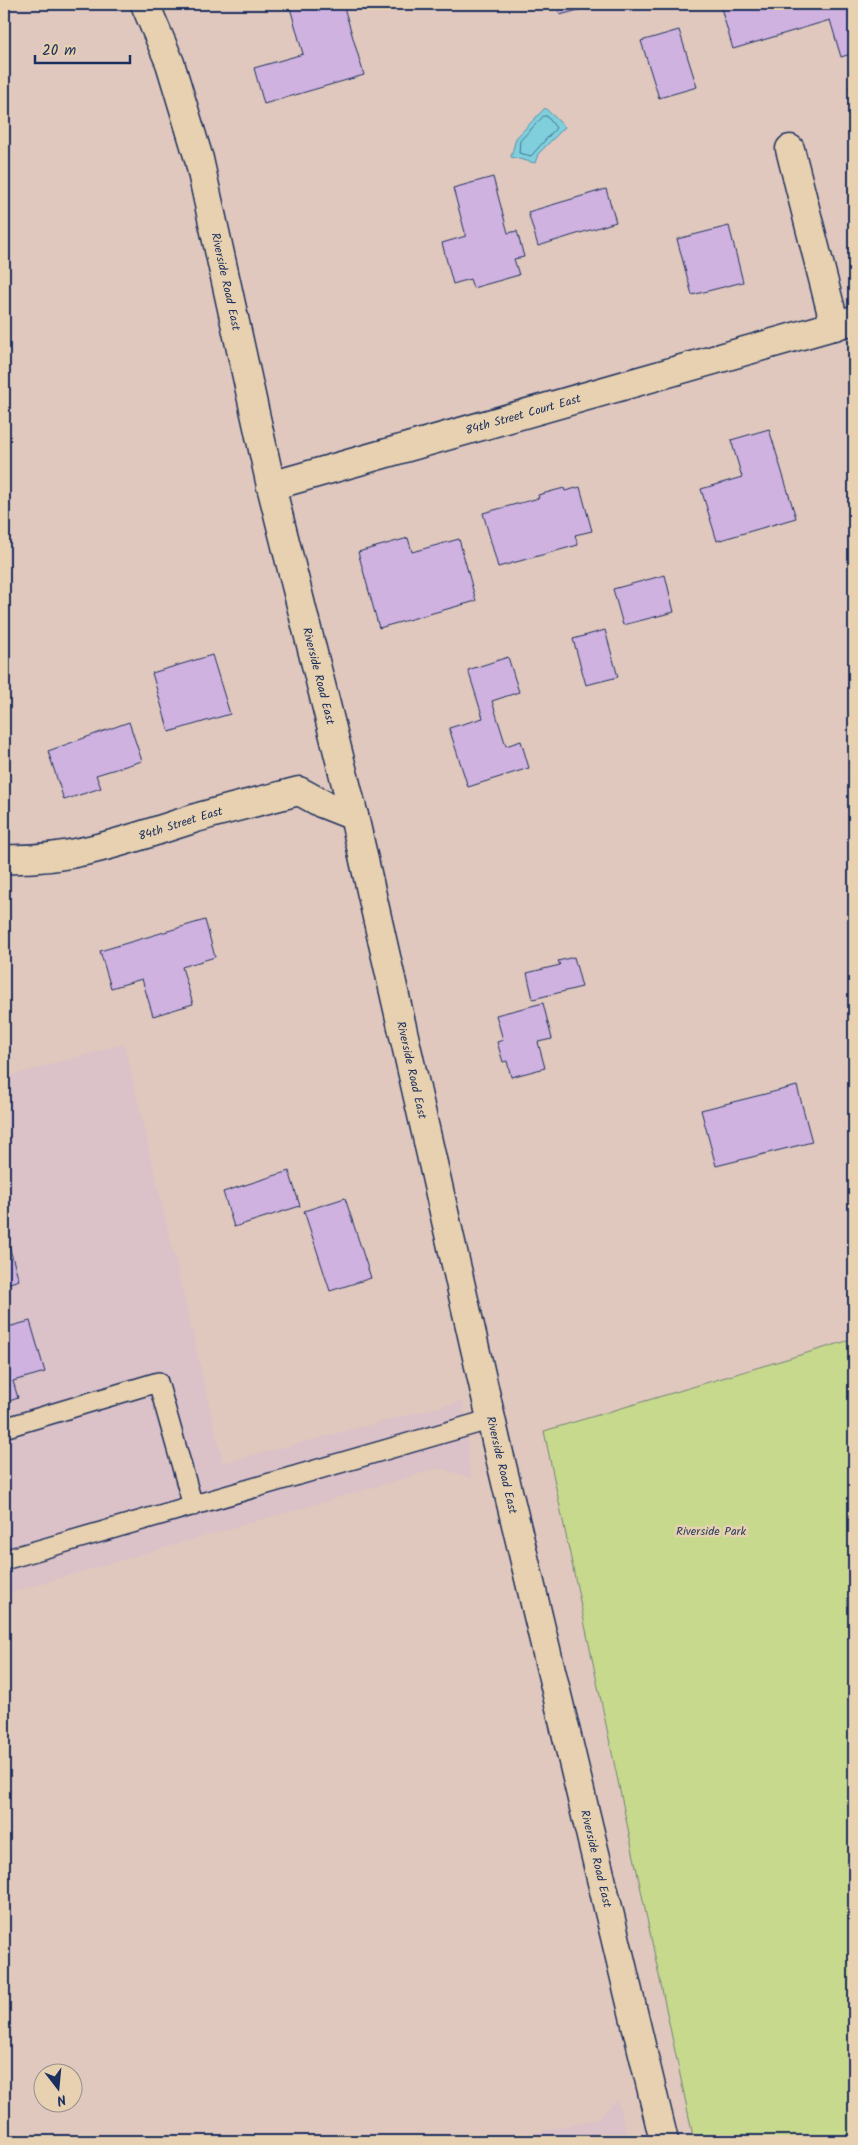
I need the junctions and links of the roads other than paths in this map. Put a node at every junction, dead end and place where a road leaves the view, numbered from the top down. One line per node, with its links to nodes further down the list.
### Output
1 (145, 4): 4 (street, Riverside Road East)
2 (790, 149): 3 (street)
3 (845, 323): 4 (street, 84th Street Court East)
4 (271, 486): 5 (street, Riverside Road East)
5 (354, 816): 6 (street, 84th Street East); 7 (street, Riverside Road East)
6 (4, 859)
7 (492, 1419): 9 (lane); 11 (street, Riverside Road East)
8 (4, 1428): 9 (lane)
9 (194, 1506): 10 (lane)
10 (4, 1560)
11 (664, 2141)

